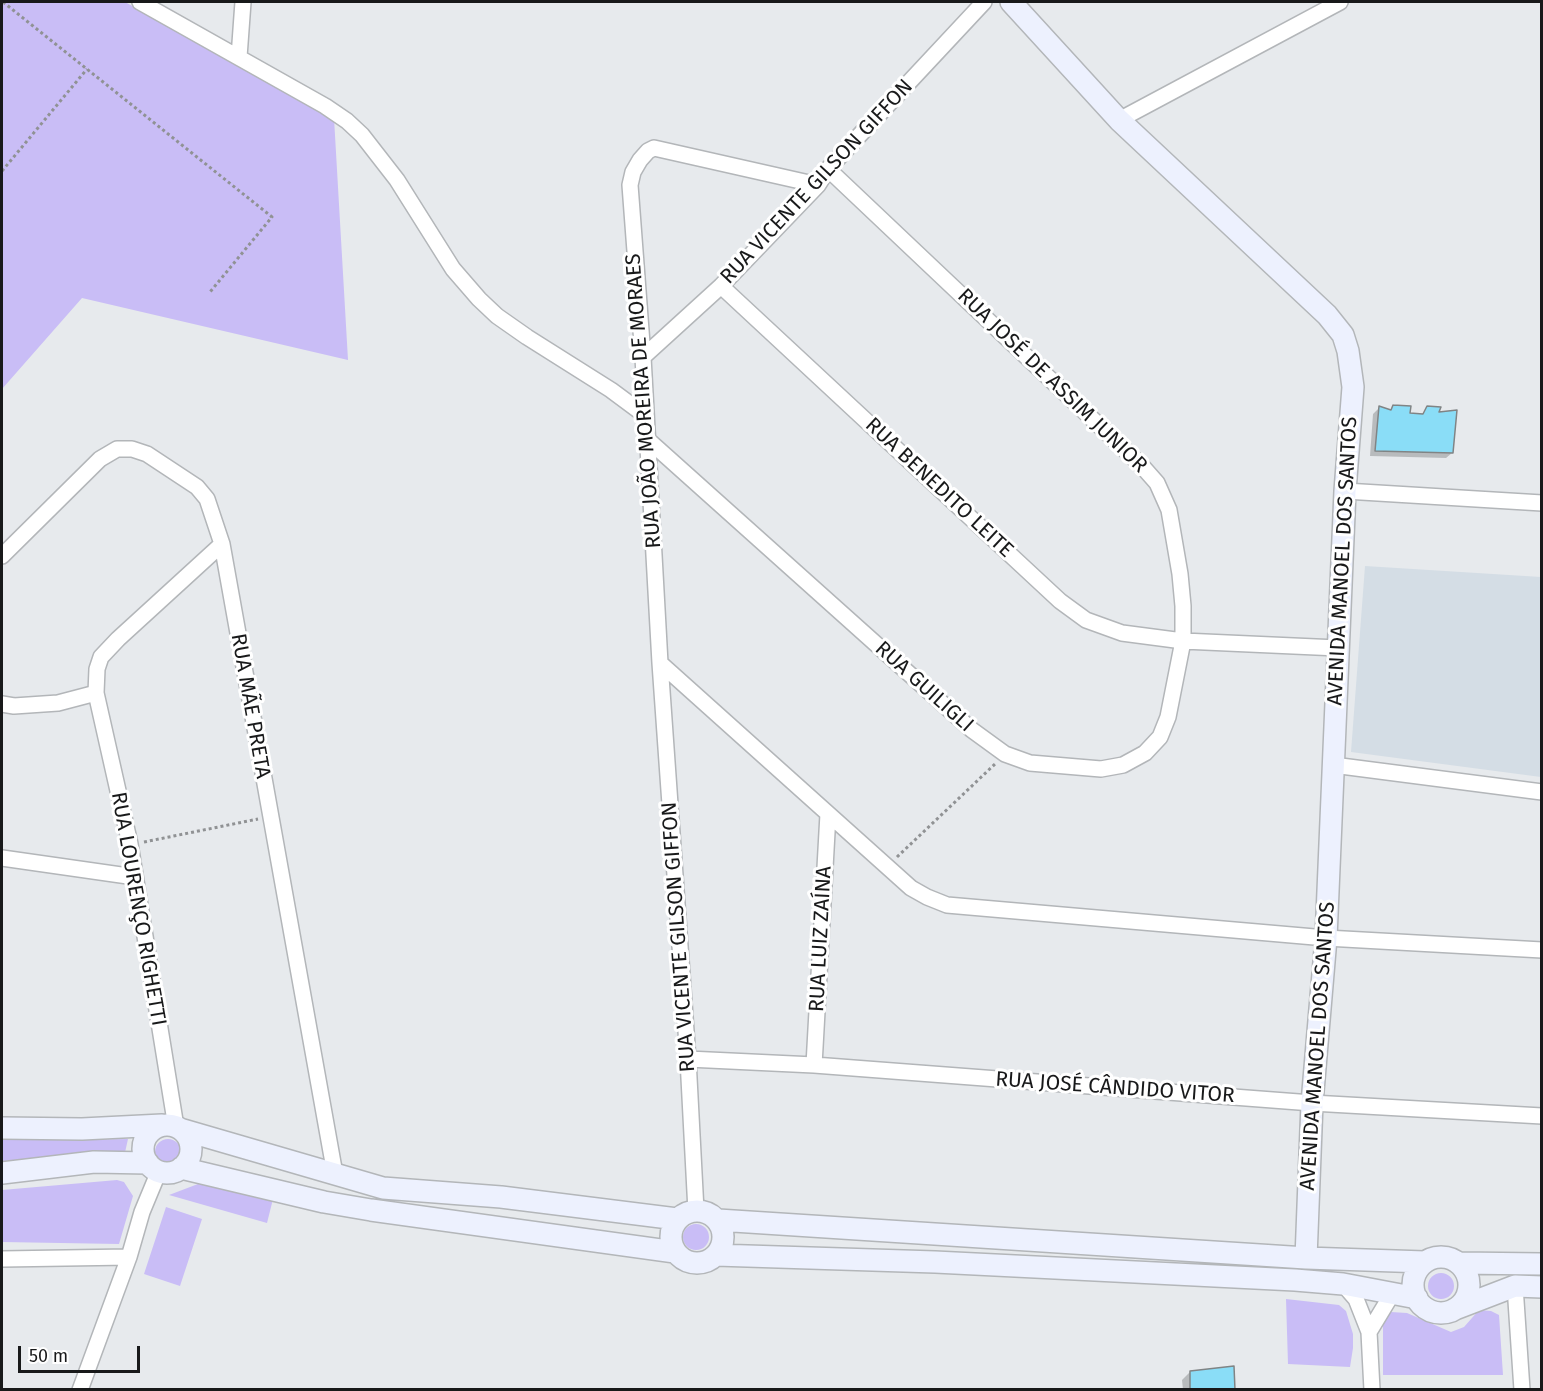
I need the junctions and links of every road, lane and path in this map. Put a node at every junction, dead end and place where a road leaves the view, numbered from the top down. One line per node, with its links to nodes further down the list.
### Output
1 (3, 2): 8 (path)
2 (140, 2): 7 (street)
3 (243, 2): 7 (street)
4 (984, 2): 10 (street, RUA VICENTE GILSON GIFFON)
5 (1011, 2): 9 (main road, AVENIDA MANOEL DOS SANTOS)
6 (1340, 2): 9 (street)
7 (239, 57): 16 (street)
8 (87, 69): 11 (path); 14 (path)
9 (1119, 120): 18 (main road, AVENIDA MANOEL DOS SANTOS)
10 (828, 169): 12 (street, RUA VICENTE GILSON GIFFON); 22 (street, RUA JOSÉ DE ASSIM JUNIOR)
11 (2, 171)
12 (818, 185): 13 (street, RUA VICENTE GILSON GIFFON); 15 (street, RUA JOÃO MOREIRA DE MORAES)
13 (721, 286): 15 (street, RUA VICENTE GILSON GIFFON); 22 (street, RUA BENEDITO LEITE)
14 (210, 292)
15 (644, 357): 16 (street, RUA JOÃO MOREIRA DE MORAES)
16 (646, 416): 17 (street, RUA JOÃO MOREIRA DE MORAES)
17 (647, 439): 24 (street, RUA JOÃO MOREIRA DE MORAES); 27 (street, RUA GUILIGLI)
18 (1345, 491): 19 (street); 23 (main road, AVENIDA MANOEL DOS SANTOS)
19 (1542, 503)
20 (222, 544): 21 (street, RUA MÃE PRETA); 25 (street, RUA LOURENÇO RIGHETTI); 31 (street, RUA MÃE PRETA)
21 (2, 555)
22 (1183, 641): 23 (street, RUA BENEDITO LEITE); 27 (street, RUA GUILIGLI)
23 (1338, 648): 28 (main road, AVENIDA MANOEL DOS SANTOS)
24 (660, 663): 30 (street); 38 (street, RUA VICENTE GILSON GIFFON)
25 (96, 693): 26 (street); 32 (street, RUA LOURENÇO RIGHETTI)
26 (2, 704)
27 (1005, 754): 34 (path)
28 (1333, 765): 29 (street); 36 (main road, AVENIDA MANOEL DOS SANTOS)
29 (1542, 792)
30 (828, 814): 34 (street); 39 (street, RUA LUIZ ZAÍNA)
31 (270, 817): 32 (path); 47 (street, RUA MÃE PRETA)
32 (130, 844): 35 (street, RUA LOURENÇO RIGHETTI)
33 (2, 858): 35 (street)
34 (887, 866): 36 (street)
35 (135, 877): 42 (street, RUA LOURENÇO RIGHETTI)
36 (1326, 938): 37 (street); 40 (main road, AVENIDA MANOEL DOS SANTOS)
37 (1542, 950)
38 (688, 1059): 39 (street, RUA JOSÉ CÂNDIDO VITOR); 48 (street, RUA VICENTE GILSON GIFFON)
39 (814, 1065): 40 (street, RUA JOSÉ CÂNDIDO VITOR)
40 (1312, 1103): 41 (street, RUA JOSÉ CÂNDIDO VITOR); 53 (main road, AVENIDA MANOEL DOS SANTOS)
41 (1542, 1116)
42 (172, 1127): 43 (main road); 44 (main road); 45 (main road); 47 (main road)
43 (2, 1128)
44 (154, 1167): 45 (main road); 46 (main road); 52 (street)
45 (181, 1168): 50 (main road)
46 (2, 1173)
47 (335, 1174): 48 (main road)
48 (687, 1215): 49 (main road); 50 (main road)
49 (718, 1220): 51 (main road); 53 (main road)
50 (675, 1252): 51 (main road)
51 (716, 1255): 58 (main road)
52 (129, 1257): 54 (street); 65 (street)
53 (1306, 1258): 55 (main road)
54 (2, 1259)
55 (1425, 1262): 56 (main road); 62 (main road)
56 (1459, 1263): 57 (main road); 63 (main road)
57 (1542, 1263)
58 (1343, 1284): 61 (main road); 64 (street)
59 (1515, 1286): 60 (main road); 63 (main road); 67 (street)
60 (1542, 1287)
61 (1392, 1294): 62 (main road); 64 (street)
62 (1417, 1298): 63 (main road)
63 (1446, 1312)
64 (1369, 1332): 66 (street)
65 (80, 1389)
66 (1371, 1389)
67 (1522, 1389)

